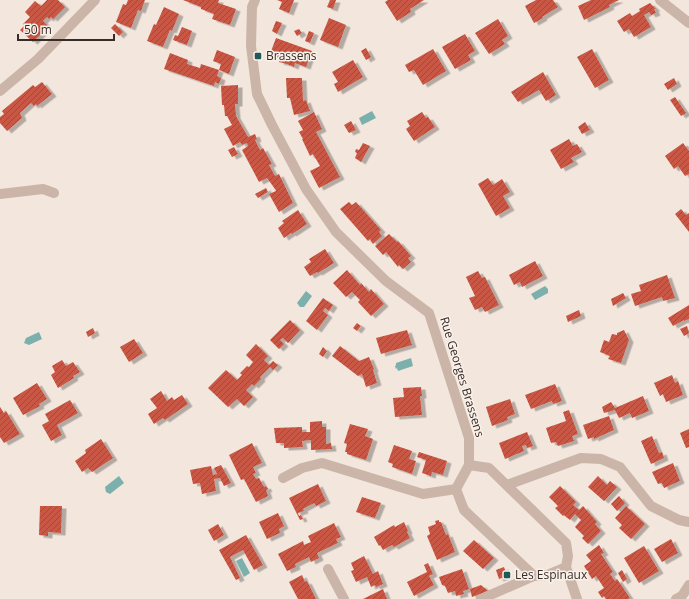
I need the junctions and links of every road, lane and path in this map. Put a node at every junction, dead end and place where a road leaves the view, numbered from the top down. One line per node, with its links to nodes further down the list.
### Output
1 (95, 0): 5 (street)
2 (255, 0): 8 (street, Rue Georges Brassens)
3 (660, 0): 4 (street)
4 (689, 23)
5 (0, 91)
6 (54, 193): 7 (street)
7 (0, 194)
8 (469, 465): 10 (street); 11 (street)
9 (283, 478): 11 (street)
10 (507, 485): 12 (street); 13 (street)
11 (456, 489): 15 (street)
12 (689, 522)
13 (566, 567): 15 (street); 19 (street)
14 (328, 569): 17 (street)
15 (534, 576): 18 (street)
16 (689, 586): 20 (street)
17 (344, 599)
18 (481, 599)
19 (577, 599)
20 (676, 599)

